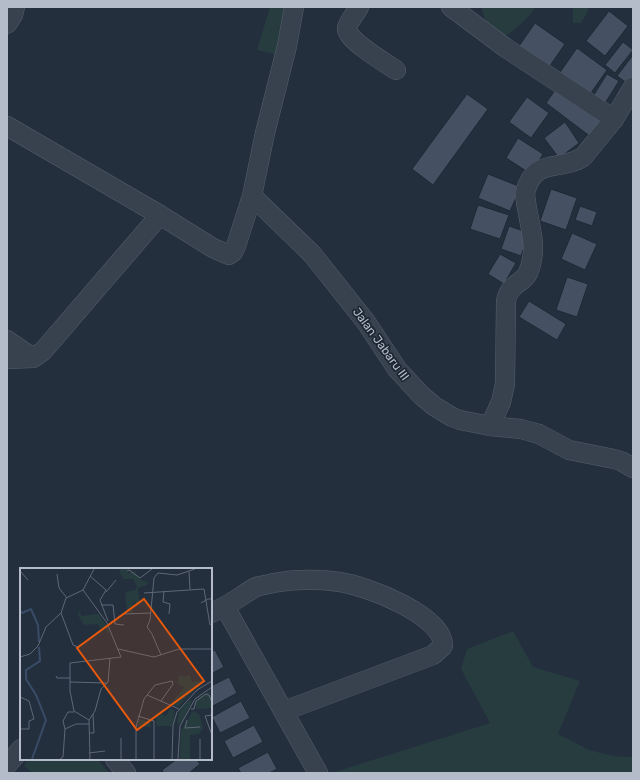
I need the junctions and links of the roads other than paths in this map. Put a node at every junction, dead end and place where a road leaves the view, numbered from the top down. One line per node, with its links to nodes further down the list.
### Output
1 (15, 7): 5 (street)
2 (294, 7): 10 (street)
3 (359, 7): 6 (street)
4 (450, 7): 8 (street)
5 (7, 24)
6 (396, 70)
7 (633, 87): 8 (street)
8 (614, 119): 15 (street)
9 (7, 126): 11 (street)
10 (252, 196): 11 (street); 15 (street, Jalan Jabaru III)
11 (160, 215): 13 (street)
12 (7, 340): 13 (street)
13 (33, 358): 14 (street)
14 (7, 359)
15 (490, 426): 16 (street, Jalan Jabaru III)
16 (633, 468)
17 (218, 610): 18 (street); 18 (street)
18 (284, 711): 23 (street)
19 (20, 750): 21 (street)
20 (116, 760): 22 (street)
21 (7, 765)
22 (126, 773)
23 (318, 773)

